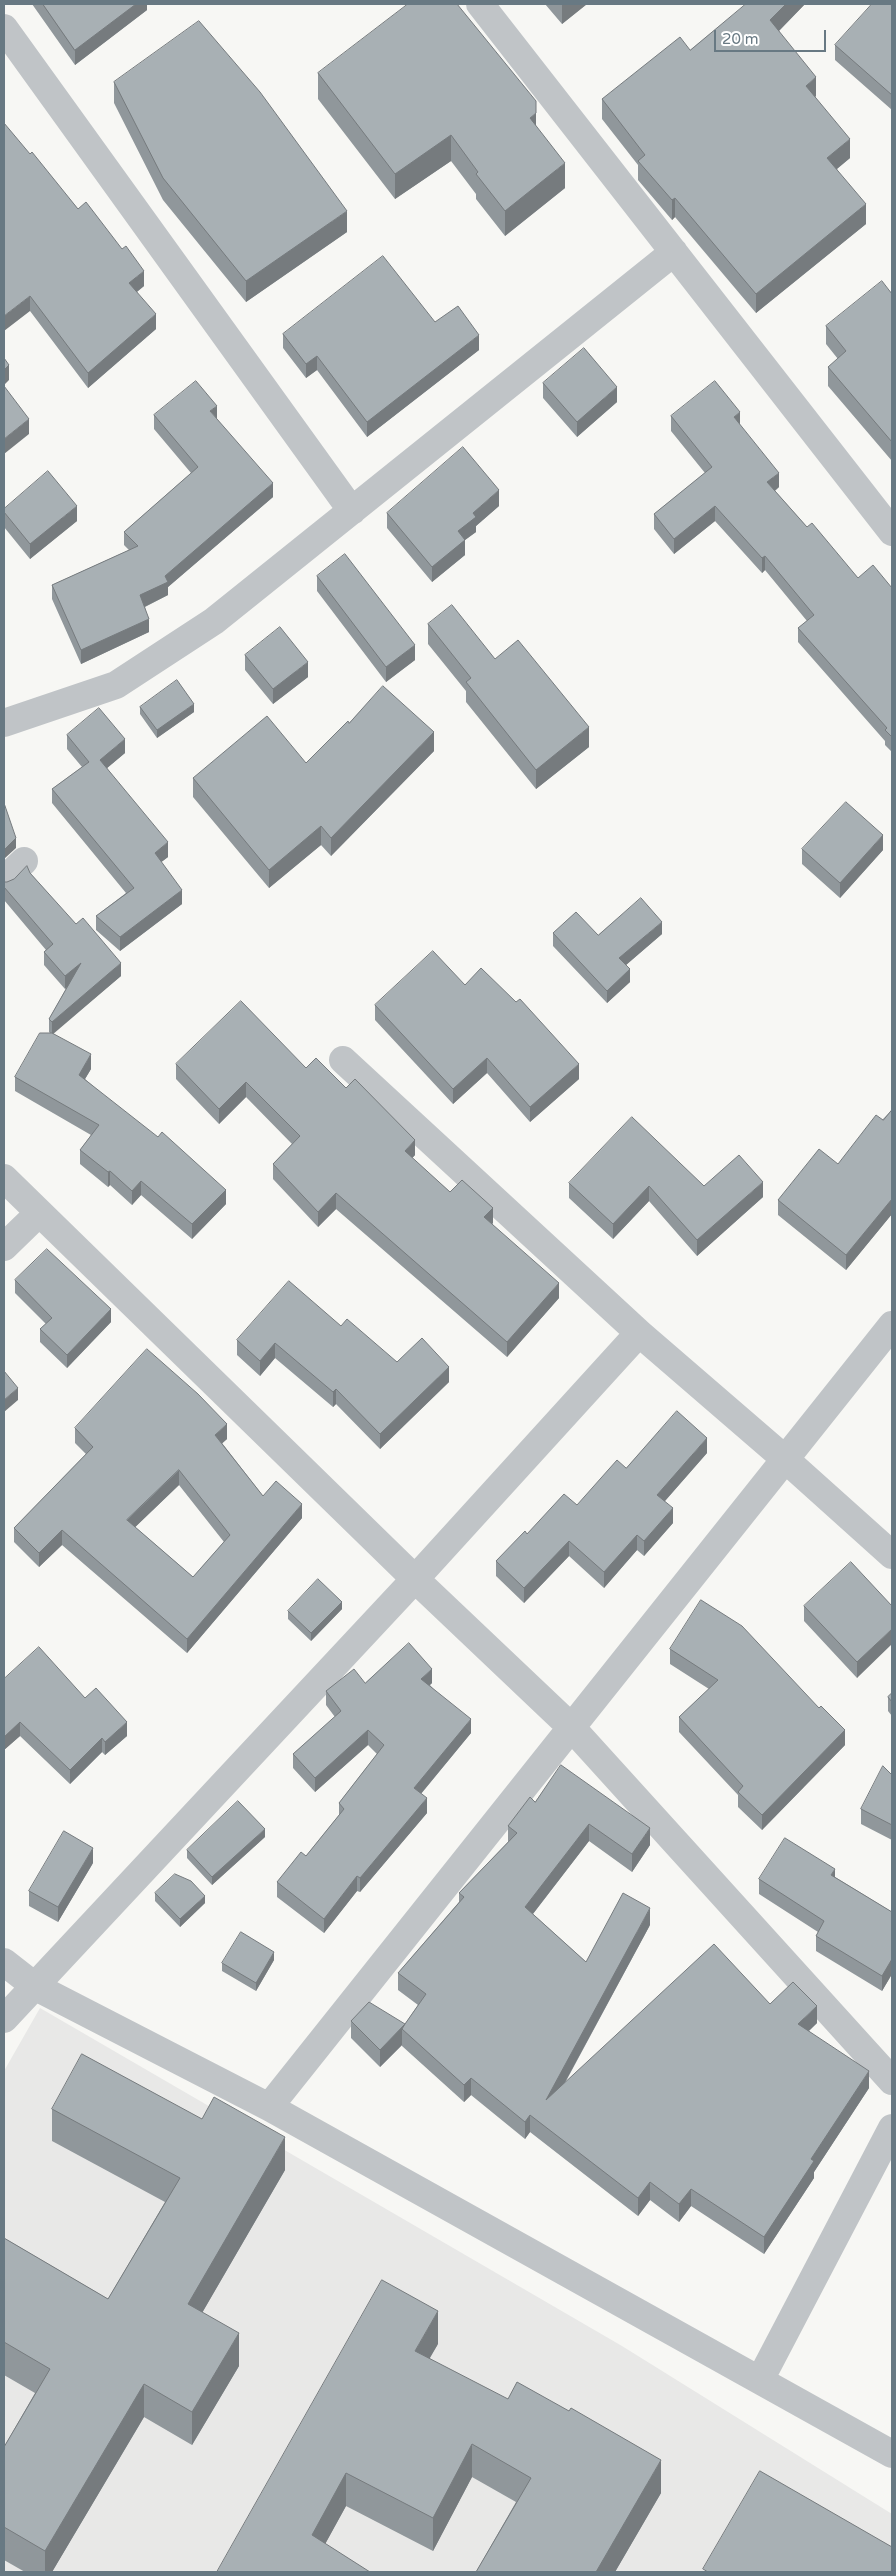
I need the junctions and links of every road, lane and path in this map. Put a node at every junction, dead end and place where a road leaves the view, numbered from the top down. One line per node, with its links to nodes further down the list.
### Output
1 (480, 4): 3 (street)
2 (4, 28): 4 (street)
3 (674, 252): 4 (street); 5 (street)
4 (352, 511): 6 (street)
5 (892, 532)
6 (4, 724)
7 (24, 861): 8 (street)
8 (4, 880)
9 (343, 1060): 14 (street)
10 (4, 1178): 11 (street)
11 (39, 1212): 12 (street); 17 (street)
12 (4, 1247)
13 (892, 1325): 15 (street)
14 (639, 1333): 15 (street); 17 (street)
15 (785, 1459): 16 (street); 18 (street)
16 (892, 1556)
17 (415, 1579): 18 (street); 20 (street)
18 (571, 1728): 22 (street); 23 (street)
19 (4, 1962): 20 (street)
20 (36, 1987): 21 (street); 23 (street)
21 (4, 2019)
22 (892, 2081)
23 (269, 2107): 25 (street)
24 (892, 2128): 25 (street)
25 (760, 2380): 26 (street)
26 (892, 2454)

